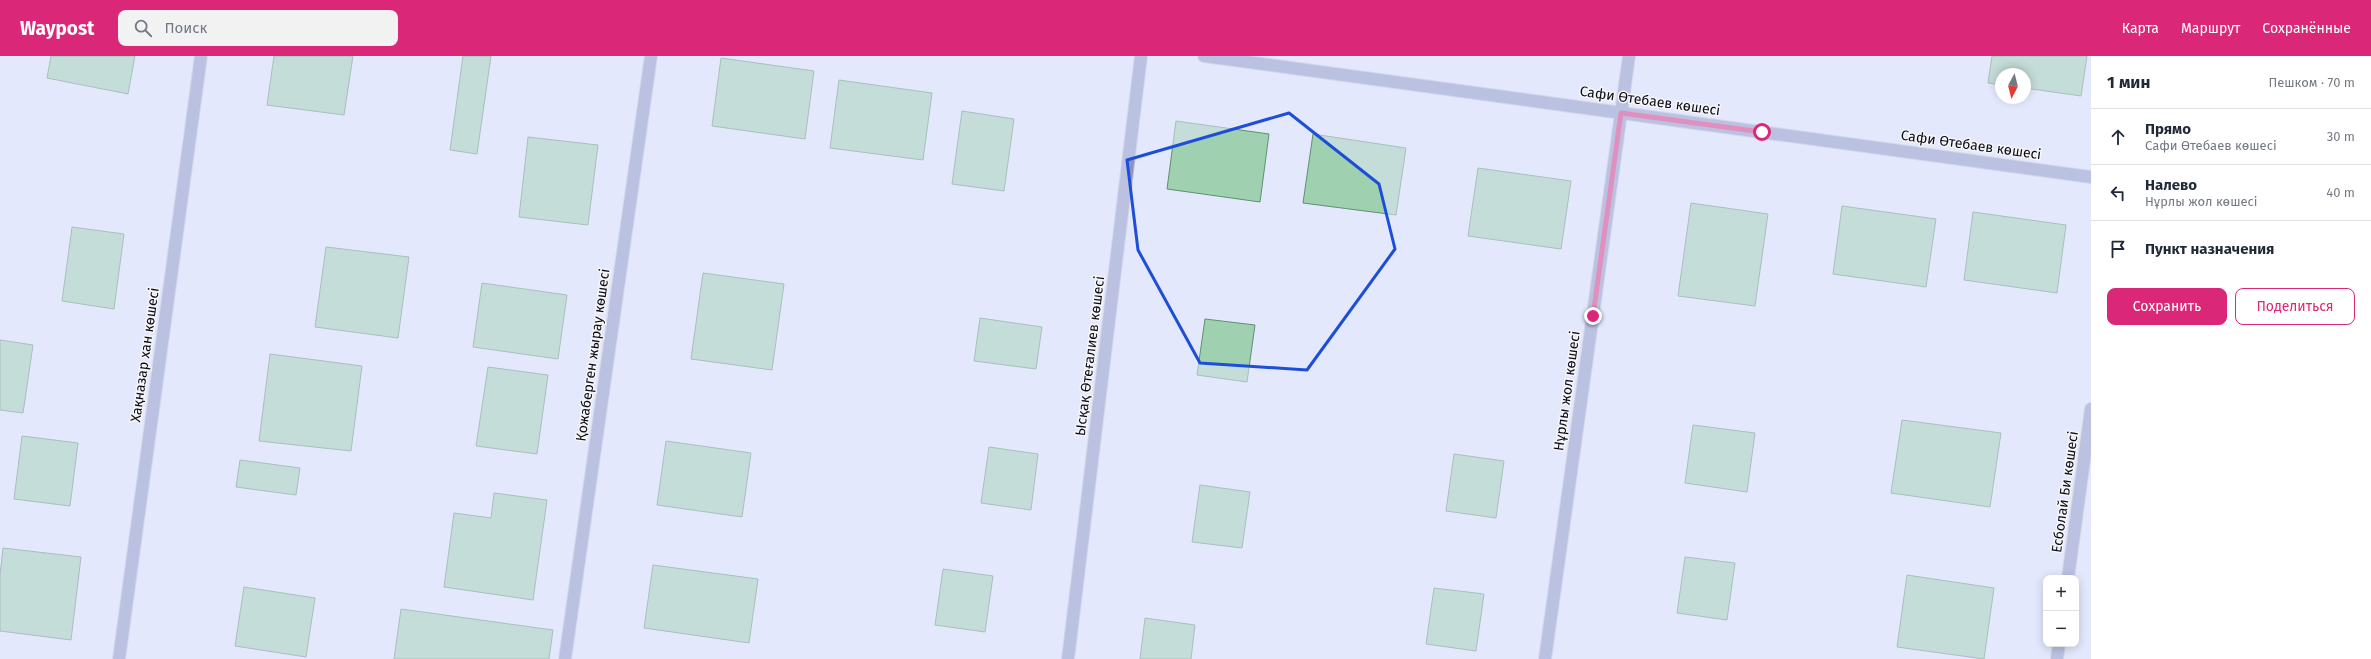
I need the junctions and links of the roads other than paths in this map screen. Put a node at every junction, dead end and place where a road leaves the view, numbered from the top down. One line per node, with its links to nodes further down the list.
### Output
1 (201, 56): 11 (street, Хақназар хан көшесі)
2 (651, 56): 12 (street, Қожаберген жырау көшесі)
3 (1141, 56): 13 (street, Ысқақ Өтеғалиев көшесі)
4 (1204, 56): 6 (street, Сафи Өтебаев көшесі)
5 (1629, 56): 6 (street, Нұрлы жол көшесі)
6 (1621, 113): 7 (street, Сафи Өтебаев көшесі); 14 (street, Нұрлы жол көшесі)
7 (2091, 177)
8 (2091, 409): 9 (street, Есболай Би көшесі)
9 (2068, 575)
10 (2059, 647): 15 (street)
11 (119, 659)
12 (565, 659)
13 (1068, 659)
14 (1545, 659)
15 (2057, 659)

